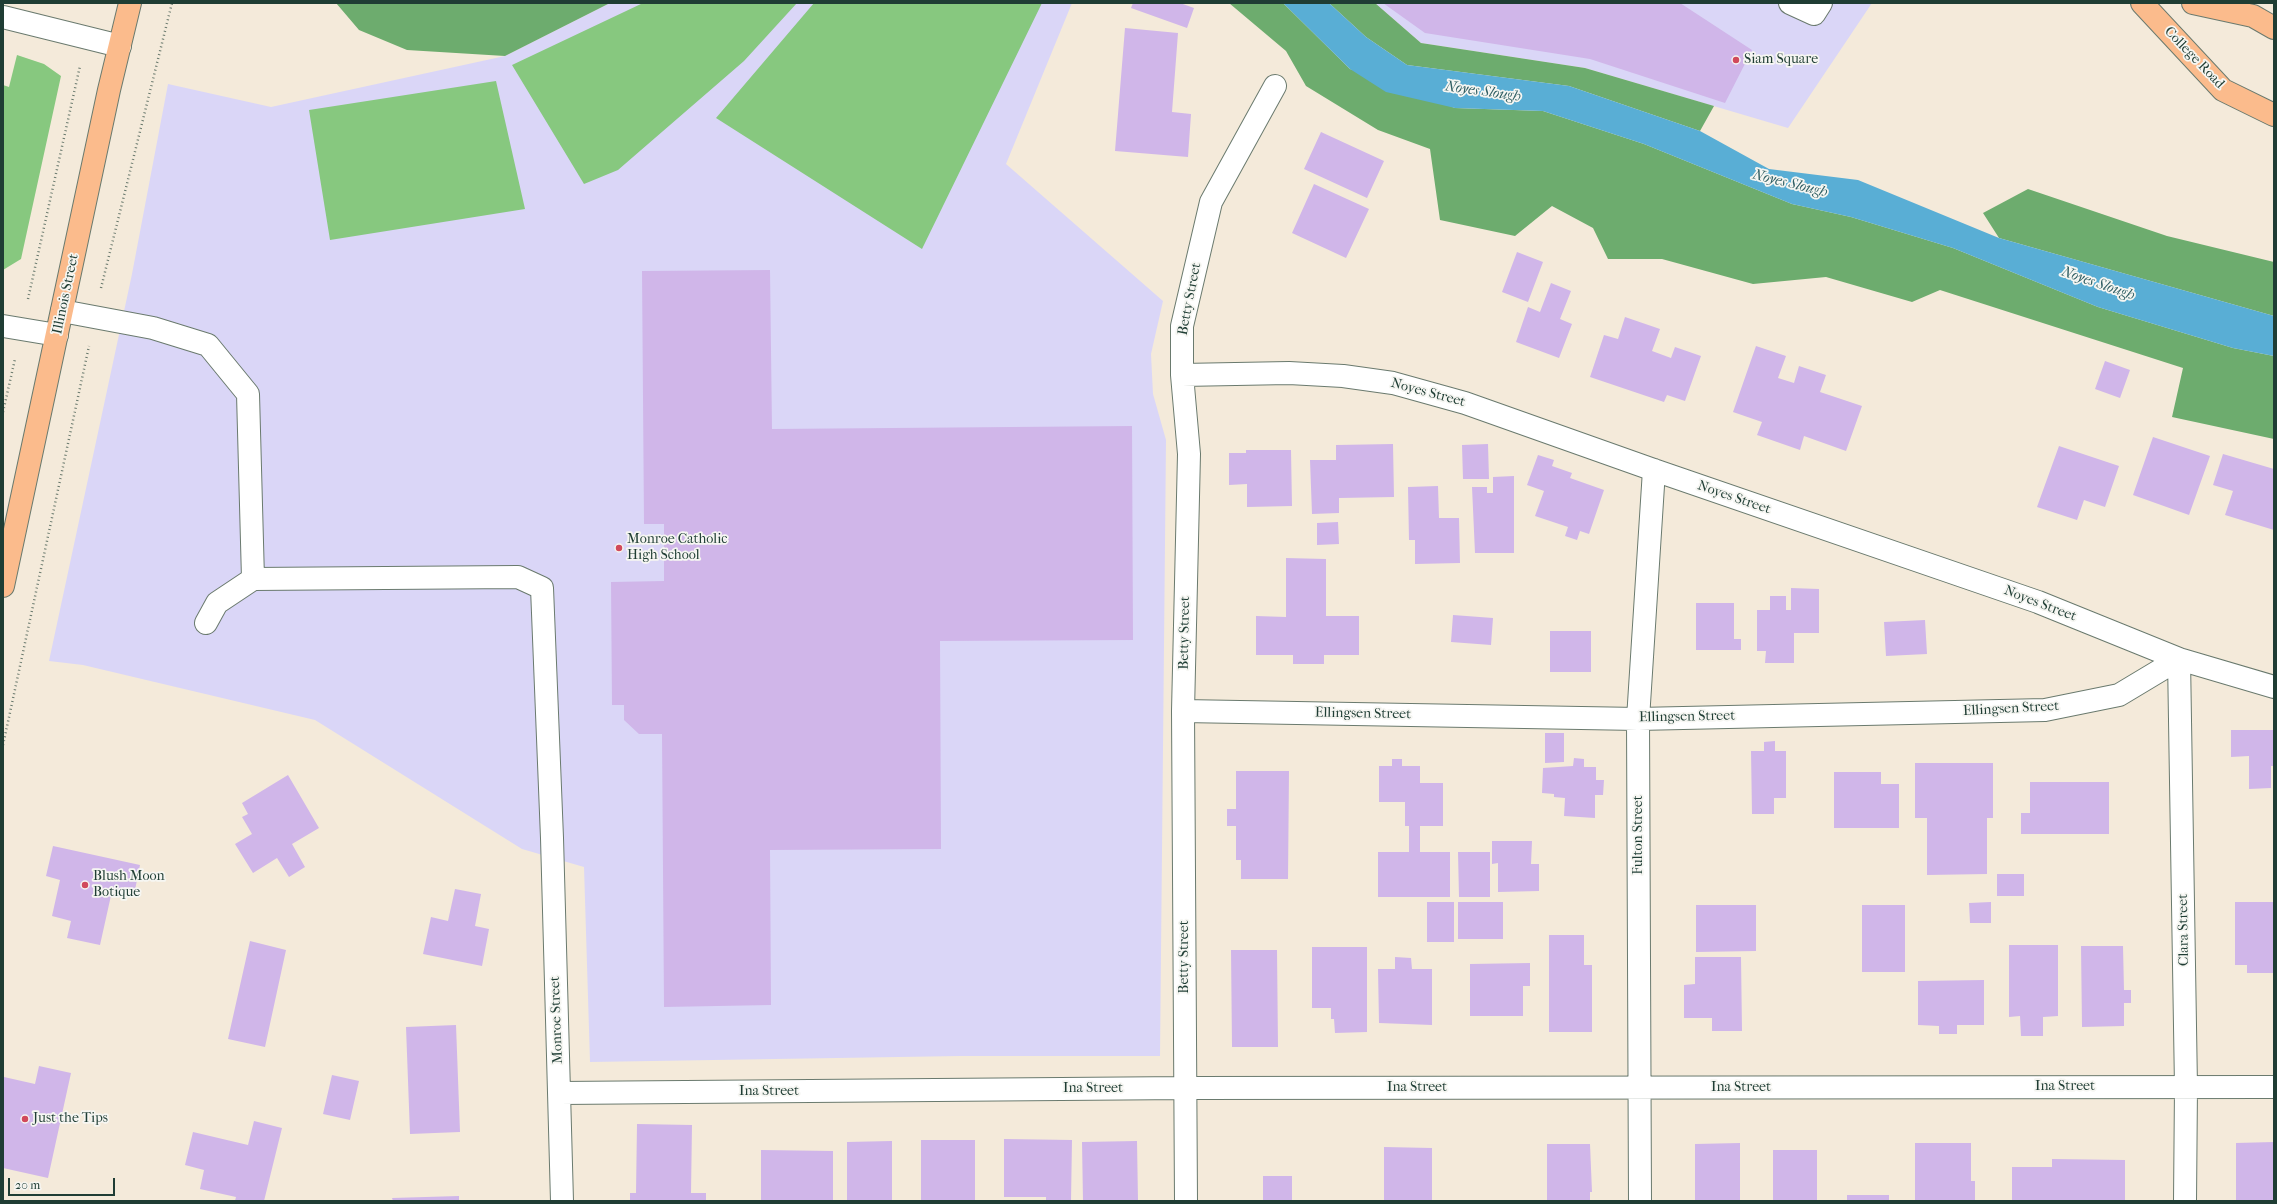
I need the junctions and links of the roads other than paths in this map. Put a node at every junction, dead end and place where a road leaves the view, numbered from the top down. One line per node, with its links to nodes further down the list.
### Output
1 (6, 3): 7 (street)
2 (130, 3): 9 (main road, Illinois Street)
3 (1790, 3): 4 (street)
4 (1821, 3)
5 (2142, 3): 11 (main road, College Road)
6 (2193, 3): 8 (main road)
7 (3, 17): 9 (street)
8 (2274, 28)
9 (120, 46): 12 (main road, Illinois Street)
10 (1275, 86): 15 (street, Betty Street)
11 (2274, 115)
12 (62, 311): 14 (main road, Illinois Street); 17 (street)
13 (12, 327): 14 (street)
14 (57, 335): 18 (main road, Illinois Street)
15 (1182, 375): 16 (street, Noyes Street); 22 (street, Betty Street)
16 (1654, 470): 20 (street, Noyes Street); 23 (street, Fulton Street)
17 (253, 579): 19 (street); 28 (street, Monroe Street)
18 (3, 586)
19 (206, 623)
20 (2179, 659): 21 (street, Noyes Street); 23 (street, Ellingsen Street); 24 (street, Clara Street)
21 (2274, 687)
22 (1183, 711): 23 (street, Ellingsen Street); 26 (street, Betty Street)
23 (1638, 719): 27 (street, Fulton Street)
24 (2186, 1087): 25 (street, Ina Street); 27 (street, Ina Street); 32 (street, Clara Street)
25 (2274, 1087)
26 (1186, 1088): 27 (street, Ina Street); 28 (street, Ina Street); 30 (street, Betty Street)
27 (1640, 1088): 31 (street, Fulton Street)
28 (560, 1093): 29 (street, Monroe Street)
29 (562, 1201)
30 (1186, 1201)
31 (1640, 1201)
32 (2185, 1201)

